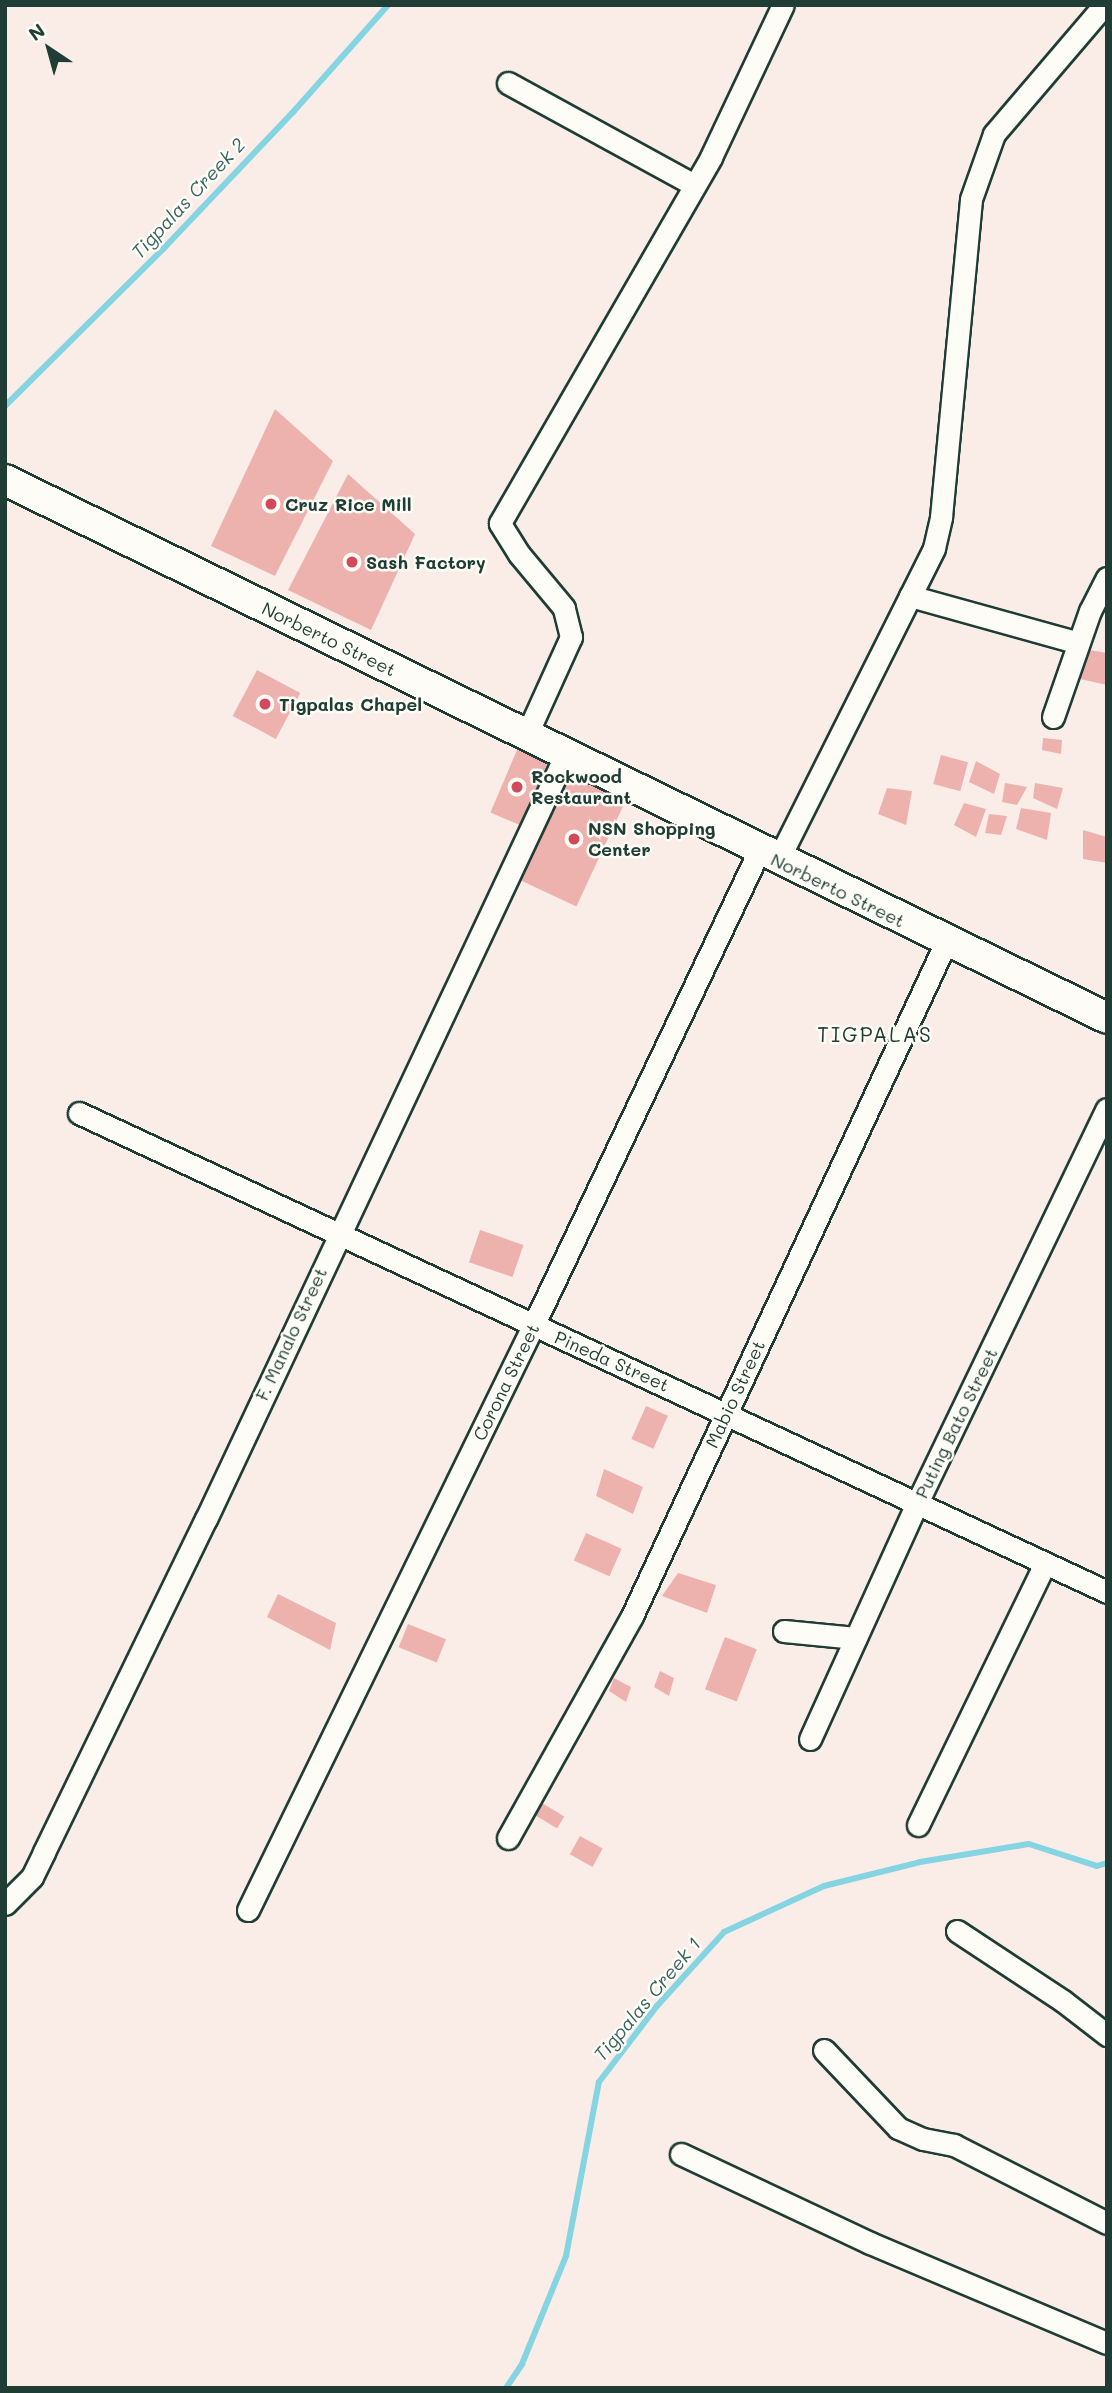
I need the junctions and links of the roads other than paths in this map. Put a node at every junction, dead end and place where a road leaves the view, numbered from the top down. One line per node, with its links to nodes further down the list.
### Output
1 (783, 5): 4 (street)
2 (1104, 5): 7 (street, Corona Street)
3 (508, 83): 4 (street)
4 (694, 184): 10 (street)
5 (5, 480): 10 (main road, Norberto Street)
6 (1107, 578): 8 (street)
7 (911, 596): 8 (street); 12 (street, Corona Street)
8 (1079, 643): 9 (street)
9 (1053, 717)
10 (526, 736): 11 (main road, Norberto Street)
11 (565, 756): 12 (main road, Norberto Street); 17 (street, F. Manalo Street)
12 (768, 855): 13 (main road, Norberto Street); 18 (street, Corona Street)
13 (946, 942): 14 (main road, Norberto Street); 19 (street, Mabio Street)
14 (1107, 1018)
15 (1107, 1109): 20 (street, Puting Bato Street)
16 (79, 1113): 17 (street, Pineda Street)
17 (338, 1234): 18 (street, Pineda Street); 28 (street, F. Manalo Street)
18 (533, 1325): 19 (street, Pineda Street); 29 (street, Corona Street)
19 (727, 1413): 20 (street, Pineda Street); 27 (street, Mabio Street)
20 (917, 1503): 21 (street, Pineda Street); 24 (street, Puting Bato Street)
21 (1045, 1563): 22 (street, Pineda Street); 26 (street)
22 (1107, 1592)
23 (784, 1631): 24 (street)
24 (856, 1638): 25 (street, Puting Bato Street)
25 (810, 1739)
26 (918, 1825)
27 (508, 1838)
28 (5, 1904)
29 (248, 1910)
30 (957, 1931): 31 (street)
31 (1107, 2035)
32 (824, 2050): 34 (street)
33 (681, 2154): 35 (street)
34 (1107, 2223)
35 (1107, 2343)

